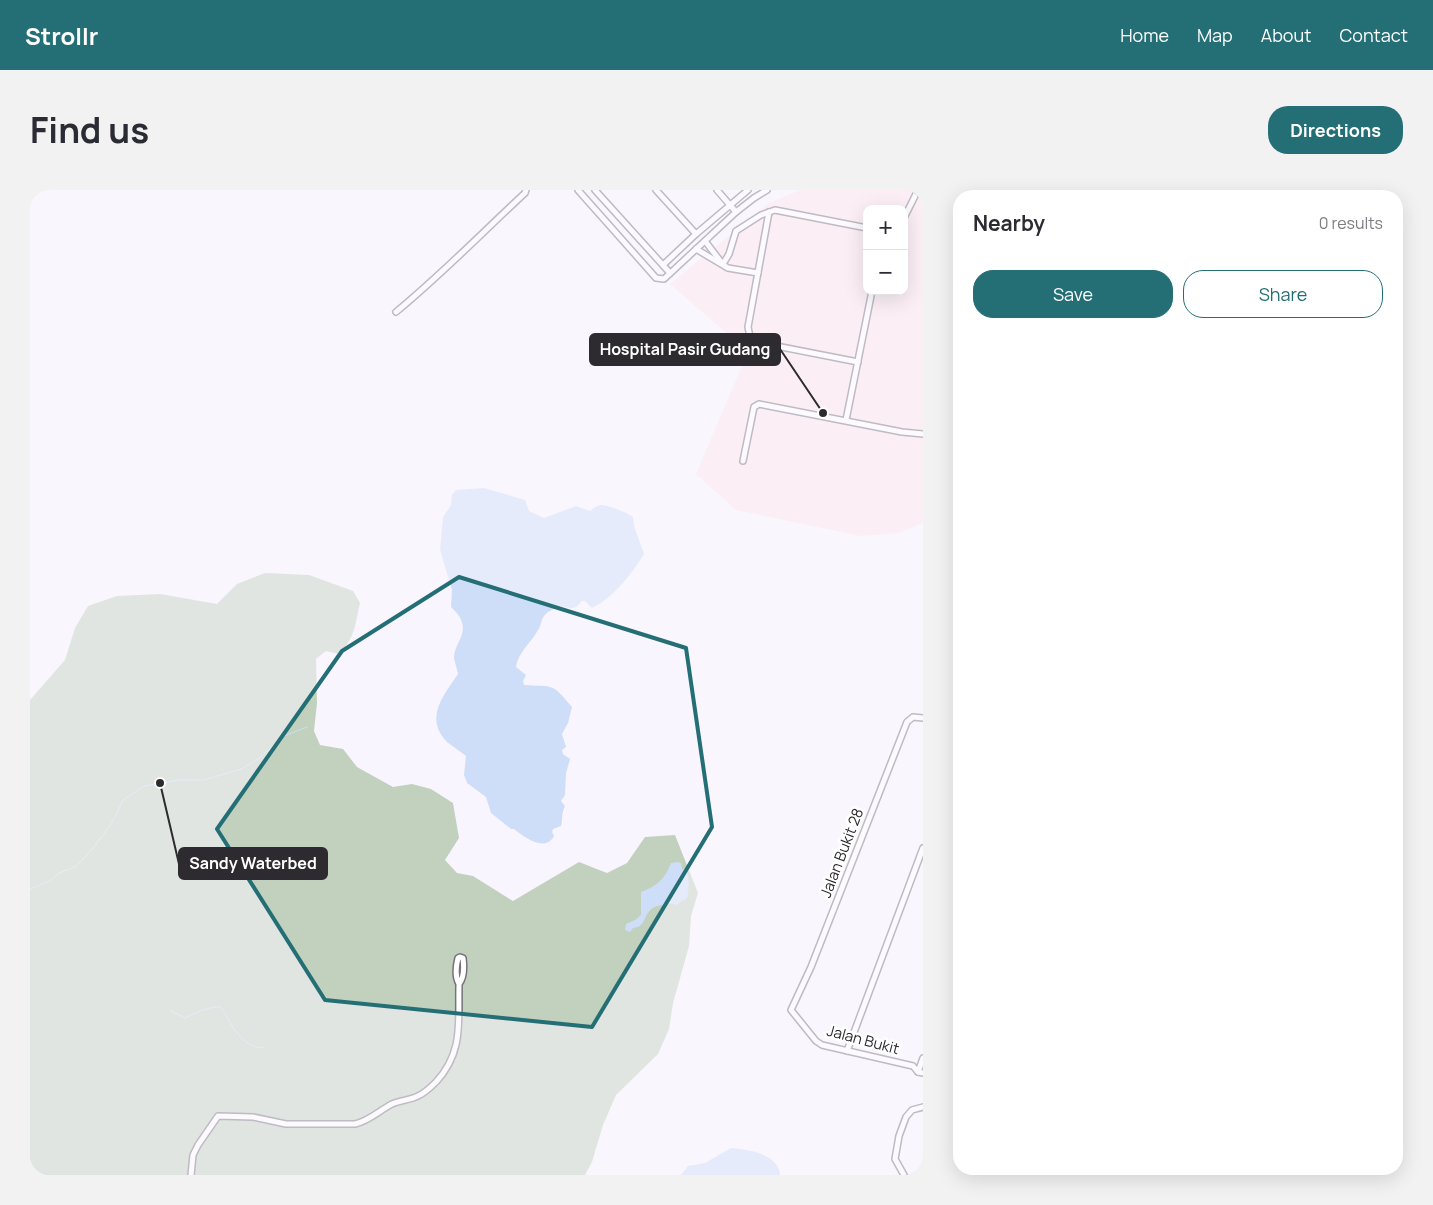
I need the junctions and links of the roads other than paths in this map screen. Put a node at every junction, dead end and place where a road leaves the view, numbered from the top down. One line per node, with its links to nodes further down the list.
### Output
1 (526, 190): 22 (street)
2 (578, 190): 19 (street)
3 (595, 190): 18 (street)
4 (656, 190): 14 (street)
5 (717, 190): 9 (street)
6 (748, 190): 9 (street)
7 (767, 190): 11 (street)
8 (918, 190): 10 (street)
9 (730, 205): 11 (street); 14 (street)
10 (908, 210)
11 (736, 212): 15 (street)
12 (769, 212): 13 (street); 17 (street); 20 (street)
13 (863, 227)
14 (696, 234): 18 (street)
15 (705, 241): 16 (street); 17 (street)
16 (696, 249): 17 (street); 19 (street)
17 (723, 264): 20 (street)
18 (663, 265): 19 (street)
19 (670, 273)
20 (758, 273): 23 (street)
21 (871, 295): 23 (street)
22 (396, 312)
23 (858, 362): 24 (street)
24 (846, 420): 25 (street); 26 (street)
25 (923, 434)
26 (743, 461)
27 (923, 718): 30 (street, Jalan Bukit 28)
28 (923, 848): 31 (street)
29 (459, 984): 36 (street)
30 (791, 1010): 31 (street, Jalan Bukit)
31 (847, 1051): 33 (street, Jalan Bukit)
32 (922, 1061): 33 (street, Jalan Bukit); 34 (street)
33 (913, 1066): 34 (street, Jalan Bukit)
34 (921, 1072)
35 (923, 1107): 37 (street)
36 (191, 1175)
37 (904, 1175)

